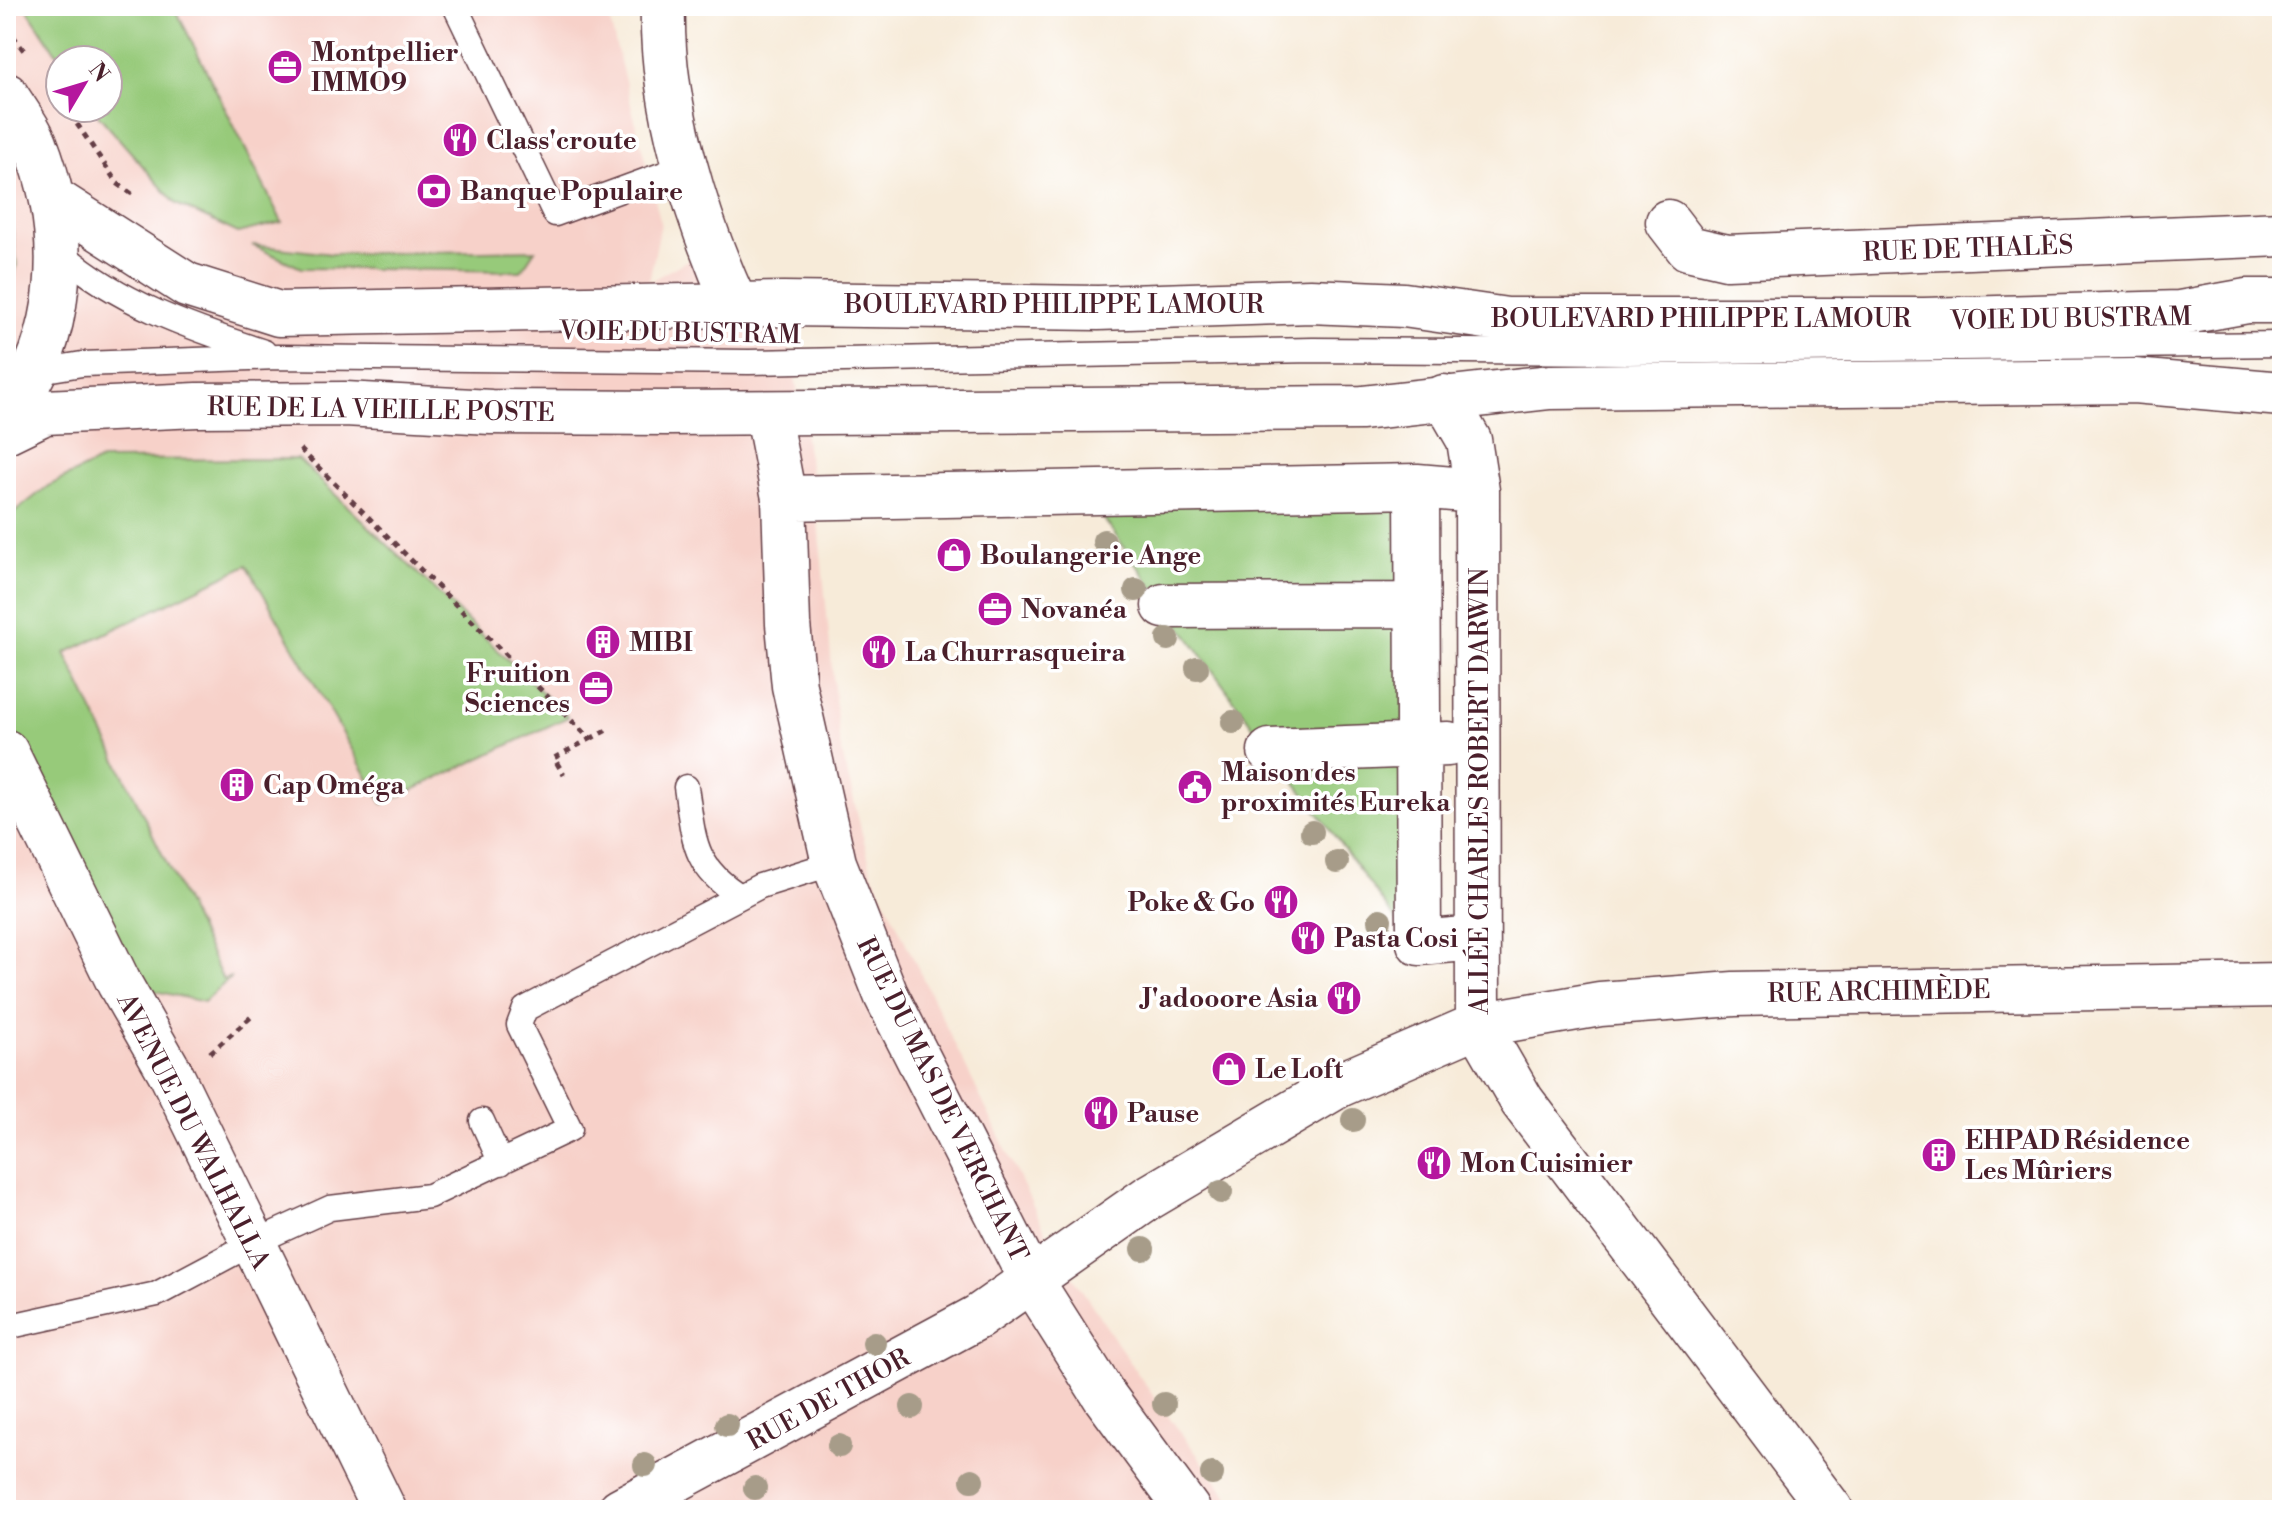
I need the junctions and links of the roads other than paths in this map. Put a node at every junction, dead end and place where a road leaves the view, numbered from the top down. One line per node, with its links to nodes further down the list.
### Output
1 (455, 6): 4 (lane)
2 (663, 6): 4 (street)
3 (6, 95): 5 (street)
4 (683, 167): 10 (street)
5 (53, 199): 8 (street); 10 (street)
6 (1668, 222): 7 (street, RUE DE THALÈS)
7 (2282, 234)
8 (59, 251): 12 (lane, VOIE DU BUSTRAM); 13 (street)
9 (2282, 301): 10 (street, BOULEVARD PHILIPPE LAMOUR)
10 (736, 306)
11 (2282, 344): 12 (lane, VOIE DU BUSTRAM)
12 (278, 357): 13 (lane, VOIE DU BUSTRAM)
13 (33, 372): 17 (street)
14 (2282, 394): 15 (street)
15 (1444, 397): 16 (street); 20 (street, ALLÉE CHARLES ROBERT DARWIN)
16 (761, 413): 18 (street, RUE DE LA VIEILLE POSTE); 21 (street, RUE DU MAS DE VERCHANT)
17 (6, 419)
18 (6, 431)
19 (1417, 486): 20 (street); 21 (street); 22 (street)
20 (1477, 491): 25 (street, ALLÉE CHARLES ROBERT DARWIN)
21 (784, 498): 29 (street, RUE DU MAS DE VERCHANT)
22 (1417, 605): 23 (street); 24 (street)
23 (1164, 606)
24 (1421, 743): 25 (street); 26 (street); 31 (street)
25 (1480, 744): 31 (street, ALLÉE CHARLES ROBERT DARWIN)
26 (1270, 751)
27 (6, 752): 36 (street, AVENUE DU WALHALLA)
28 (686, 787): 30 (lane)
29 (834, 863): 30 (lane); 37 (street, RUE DU MAS DE VERCHANT)
30 (740, 896): 35 (lane)
31 (1477, 938): 33 (street, ALLÉE CHARLES ROBERT DARWIN)
32 (2282, 985): 33 (street, RUE ARCHIMÈDE)
33 (1478, 1025): 37 (street, RUE ARCHIMÈDE); 42 (street, ALLÉE CHARLES ROBERT DARWIN)
34 (482, 1121): 35 (lane)
35 (501, 1163): 36 (lane)
36 (251, 1244): 38 (lane); 39 (street, AVENUE DU WALHALLA)
37 (1032, 1282): 40 (street, RUE DE THOR); 41 (street, RUE DU MAS DE VERCHANT)
38 (6, 1327)
39 (384, 1510)
40 (620, 1510)
41 (1188, 1510)
42 (1831, 1510)

